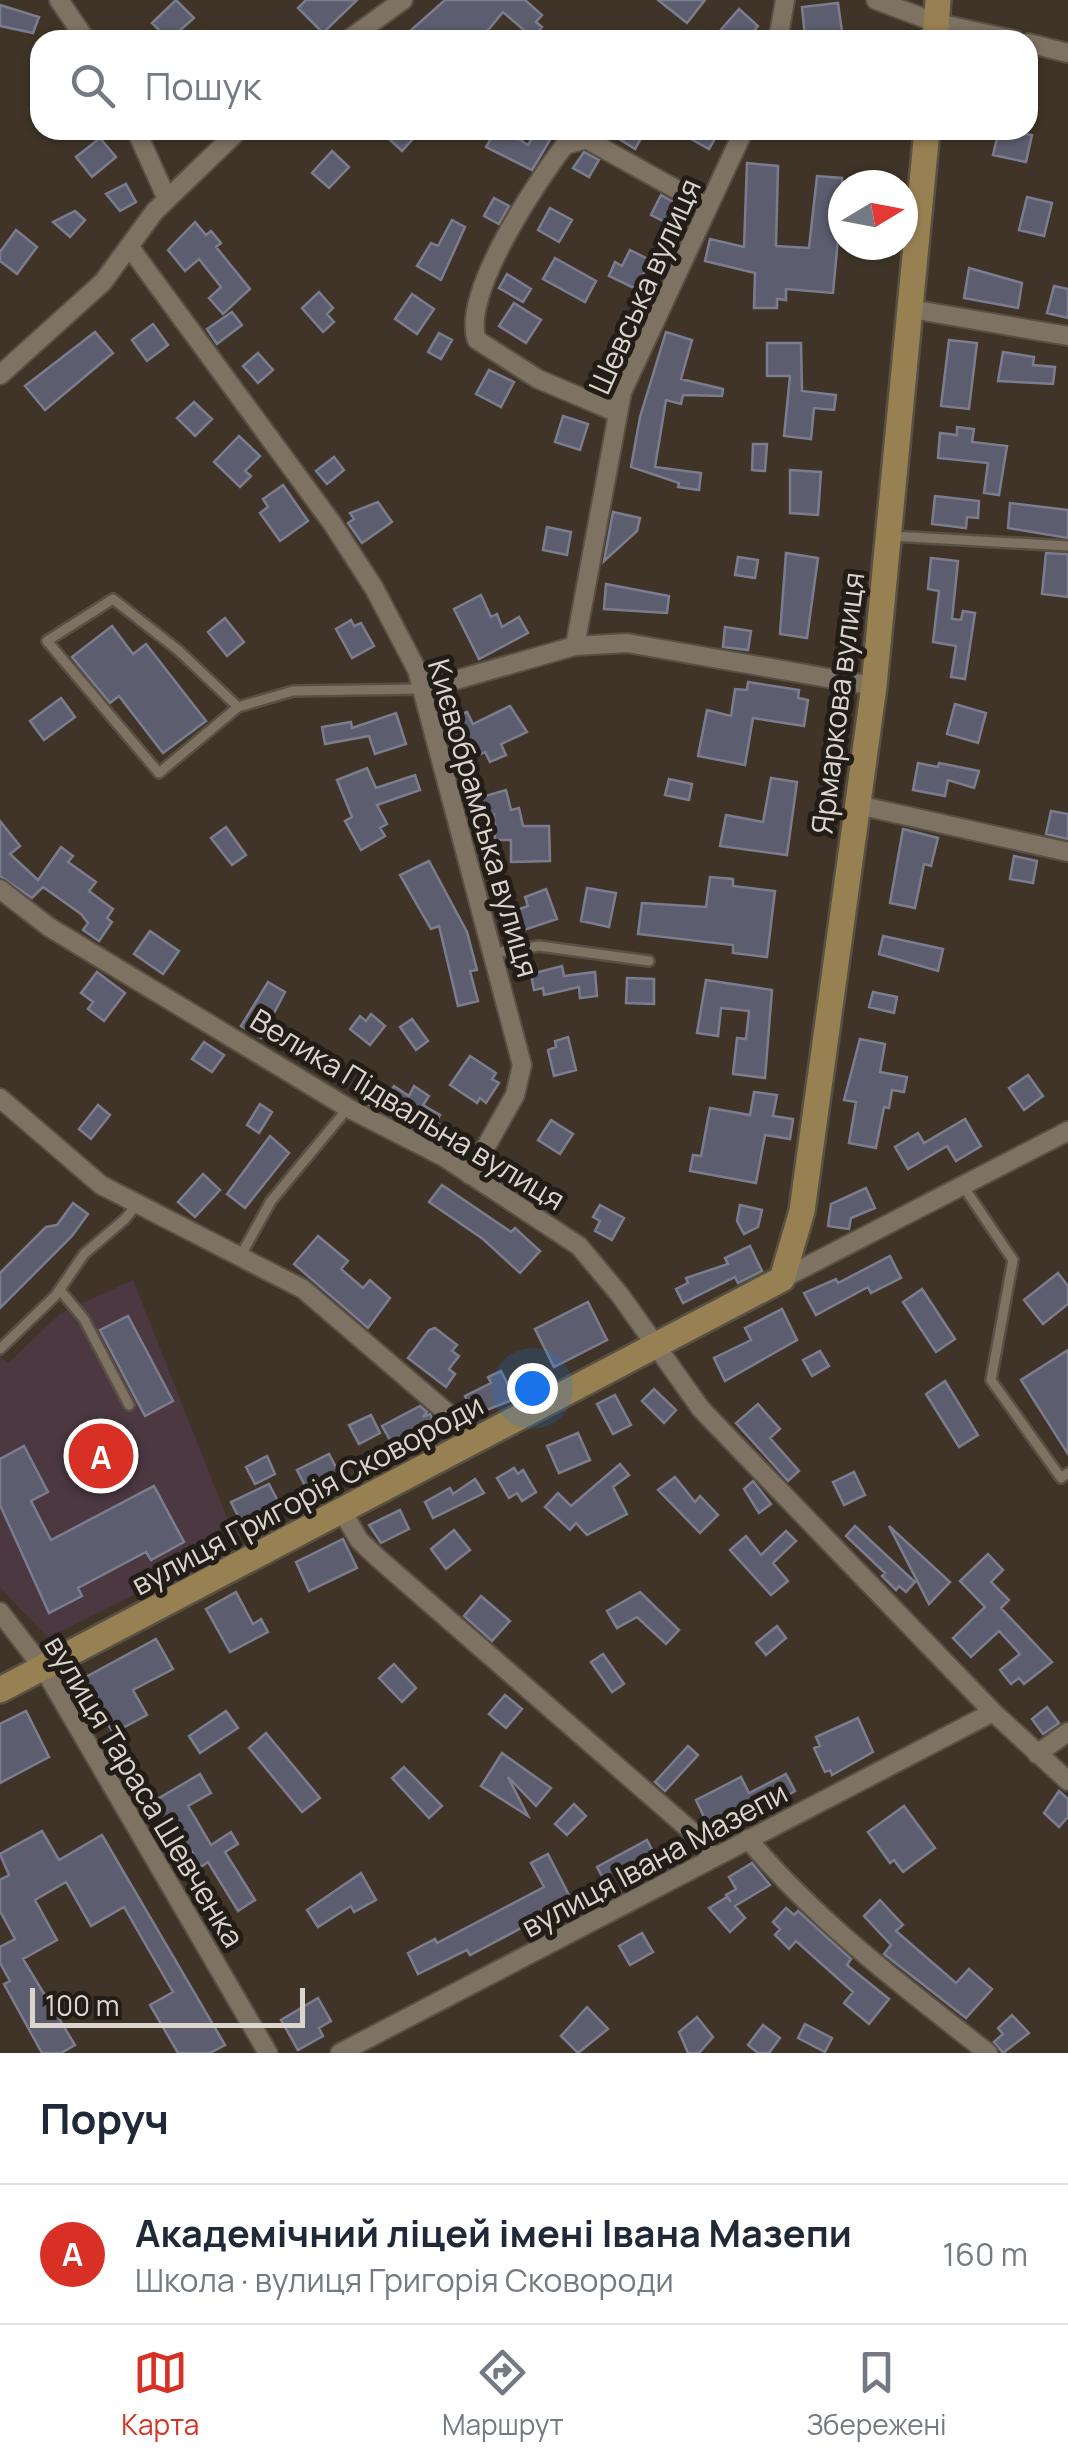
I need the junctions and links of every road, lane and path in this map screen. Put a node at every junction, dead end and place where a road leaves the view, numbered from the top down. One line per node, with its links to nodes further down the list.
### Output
1 (59, 0): 6 (street)
2 (403, 0): 7 (street)
3 (785, 0): 8 (street)
4 (876, 0): 5 (street)
5 (937, 21): 9 (street)
6 (79, 30)
7 (362, 30)
8 (780, 30)
9 (973, 30)
10 (1038, 46): 11 (street)
11 (1068, 54)
12 (140, 140): 18 (street)
13 (228, 140): 18 (street)
14 (582, 140): 24 (street)
15 (588, 140): 19 (street)
16 (739, 140): 19 (street, Шевська вулиця)
17 (926, 140): 21 (street, Ярмаркова вулиця)
18 (166, 198): 20 (street)
19 (708, 207): 24 (street, Шевська вулиця)
20 (131, 249): 23 (street); 29 (street, Києвобрамська вулиця)
21 (911, 309): 22 (street); 25 (street, Ярмаркова вулиця)
22 (1068, 336)
23 (0, 375)
24 (618, 413): 27 (street, Шевська вулиця)
25 (890, 536): 26 (lane); 28 (street, Ярмаркова вулиця)
26 (1068, 546)
27 (575, 646): 28 (street); 29 (street)
28 (874, 686): 31 (street, Ярмаркова вулиця)
29 (424, 689): 30 (lane); 34 (street, Києвобрамська вулиця)
30 (238, 706): 30 (lane)
31 (858, 806): 32 (street); 43 (street, Ярмаркова вулиця)
32 (1068, 852)
33 (0, 889): 37 (street, Велика Підвальна вулиця)
34 (494, 953): 35 (lane); 39 (street, Києвобрамська вулиця)
35 (649, 962)
36 (0, 1098): 41 (street)
37 (348, 1108): 39 (street, Велика Підвальна вулиця); 42 (lane)
38 (1068, 1131): 40 (street, вулиця Григорія Сковороди)
39 (470, 1175): 45 (street, Велика Підвальна вулиця)
40 (963, 1186): 43 (street, вулиця Григорія Сковороди); 49 (lane)
41 (136, 1204): 42 (street); 44 (lane)
42 (241, 1255): 48 (street)
43 (782, 1279): 45 (street, вулиця Григорія Сковороди)
44 (60, 1290): 46 (lane); 47 (lane)
45 (655, 1346): 48 (street, вулиця Григорія Сковороди); 54 (street, Велика Підвальна вулиця)
46 (0, 1349)
47 (129, 1406)
48 (480, 1440): 50 (street, вулиця Григорія Сковороди)
49 (1068, 1473)
50 (341, 1509): 52 (street, вулиця Григорія Сковороди); 59 (street)
51 (0, 1612): 52 (street, вулиця Тараса Шевченка)
52 (44, 1669): 53 (street, вулиця Григорія Сковороди); 60 (street, вулиця Тараса Шевченка)
53 (0, 1690)
54 (993, 1712): 56 (street, Велика Підвальна вулиця); 58 (street, вулиця Івана Мазепи)
55 (1068, 1732): 56 (street)
56 (1037, 1754): 57 (street, Велика Підвальна вулиця)
57 (1068, 1781)
58 (748, 1840): 59 (street, вулиця Івана Мазепи); 62 (street)
59 (714, 1857): 61 (street, вулиця Івана Мазепи)
60 (268, 2053)
61 (340, 2053)
62 (988, 2053)

